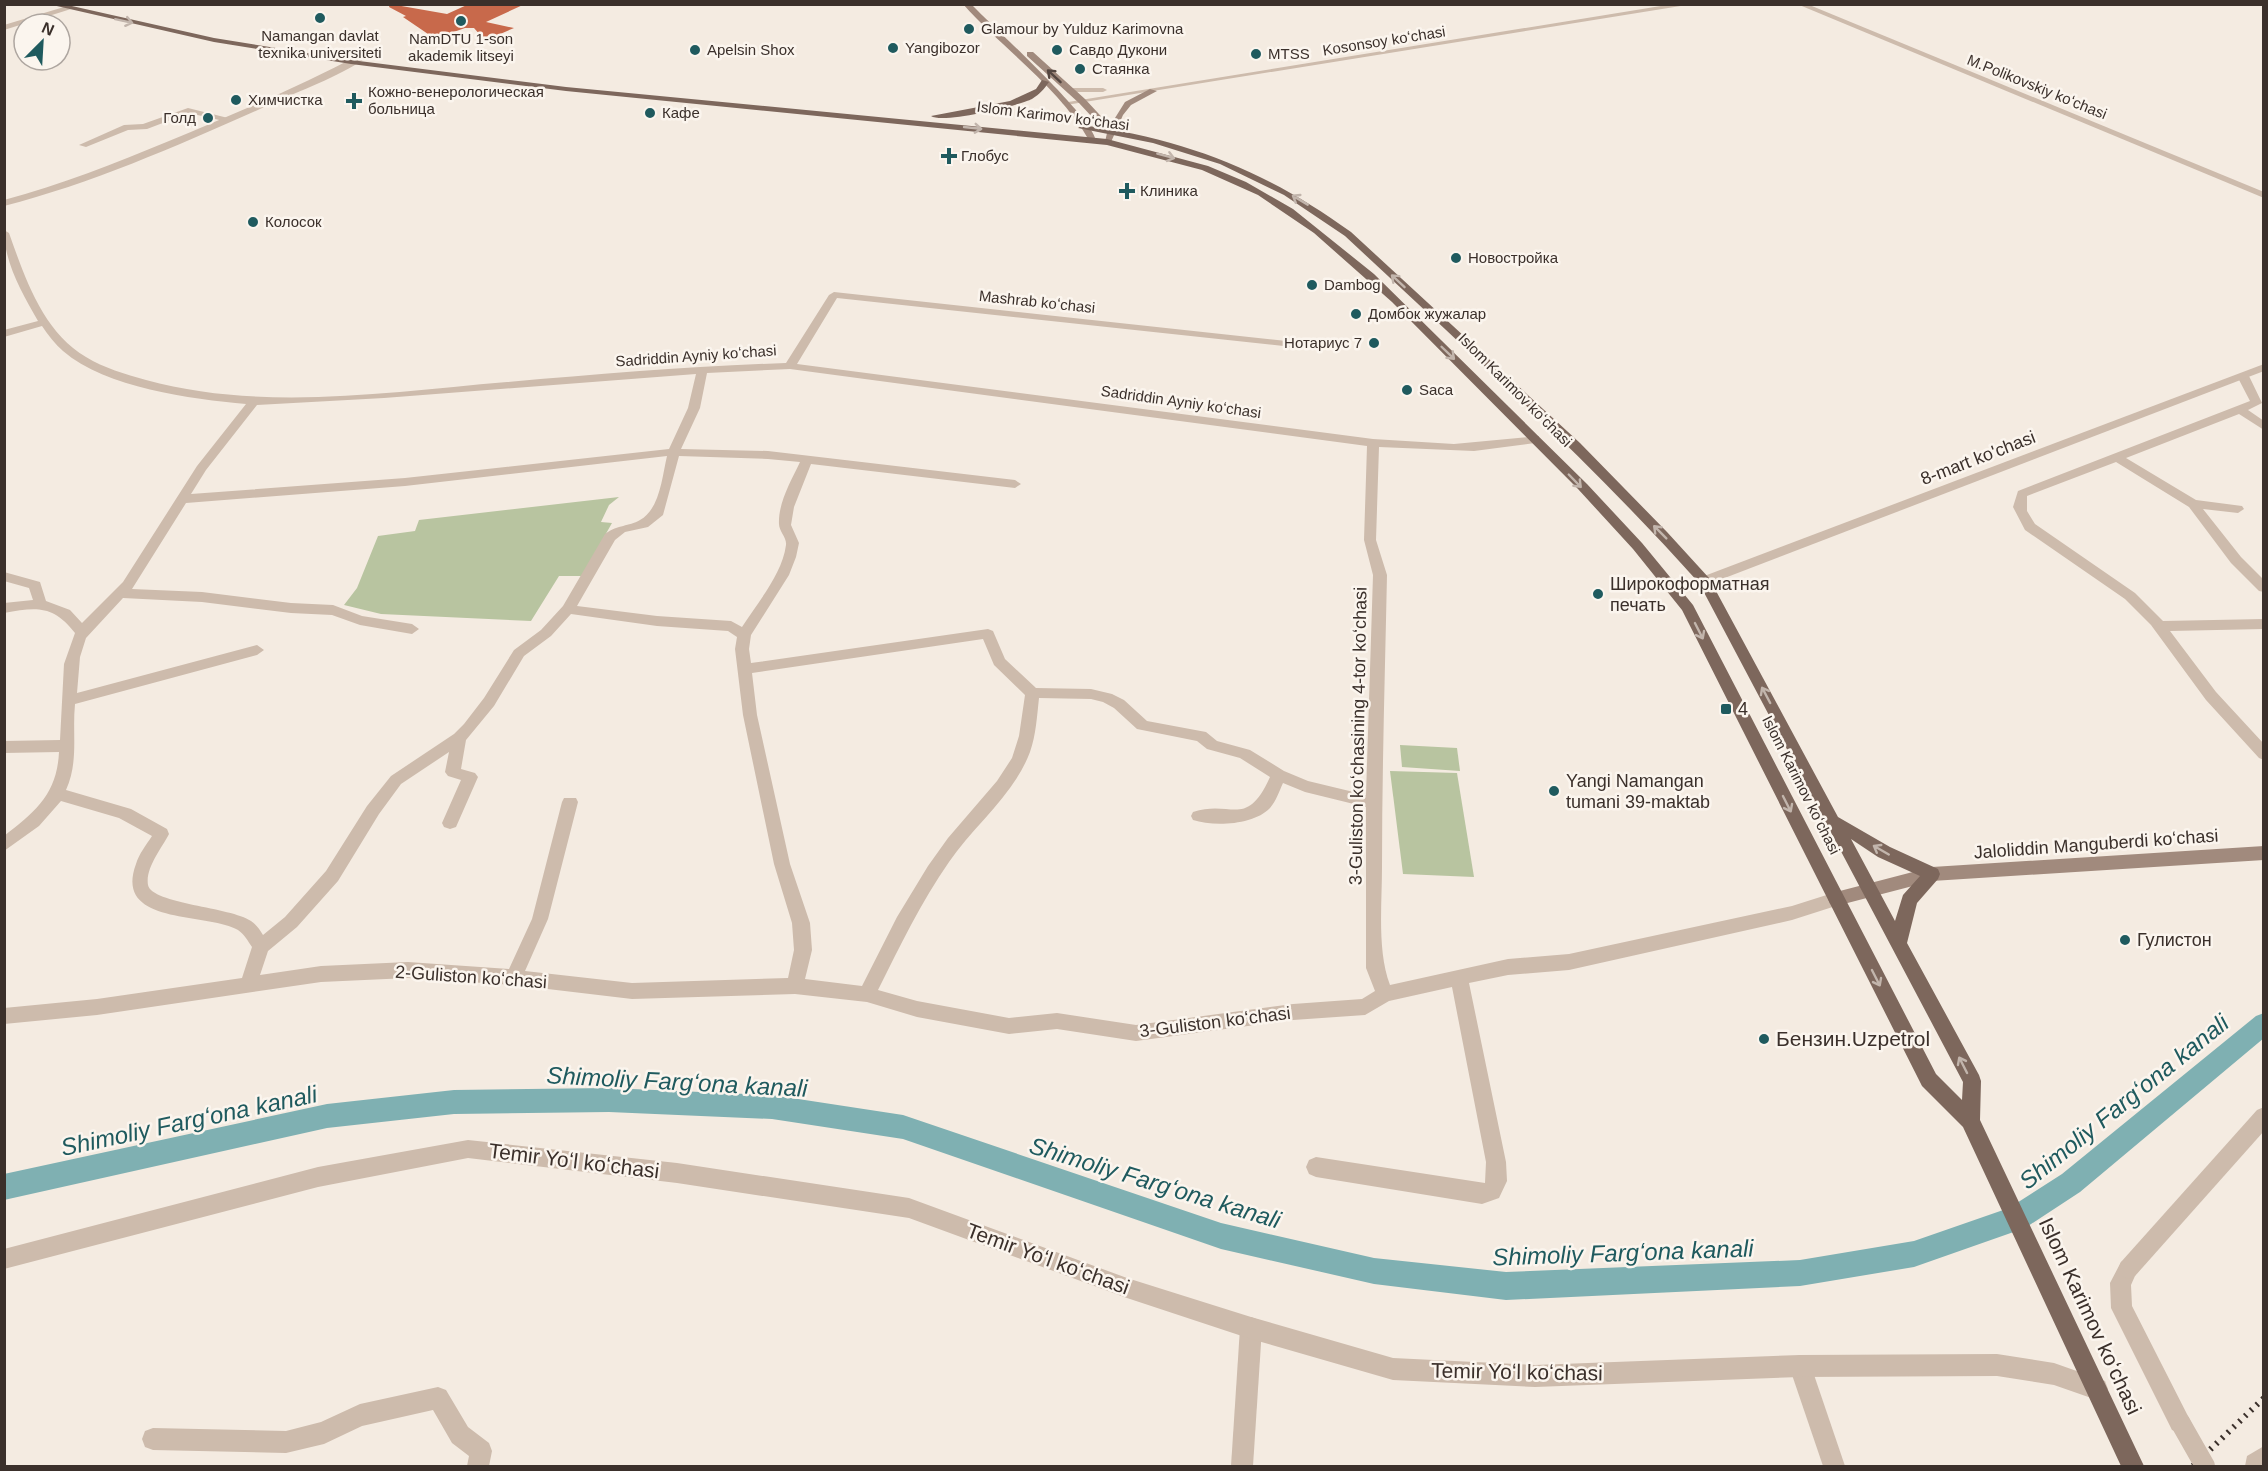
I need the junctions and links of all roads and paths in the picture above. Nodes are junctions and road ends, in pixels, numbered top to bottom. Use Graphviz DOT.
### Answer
graph roads {
  1 [pos="51,4"];
  2 [pos="89,4"];
  3 [pos="966,4"];
  4 [pos="1648,4"];
  5 [pos="1690,4"];
  6 [pos="1800,4"];
  7 [pos="66,9"];
  8 [pos="998,22"];
  9 [pos="4,28"];
  10 [pos="363,56"];
  11 [pos="351,62"];
  12 [pos="1045,82"];
  13 [pos="1070,90"];
  14 [pos="1153,91"];
  15 [pos="1082,101"];
  16 [pos="1066,104"];
  17 [pos="934,116"];
  18 [pos="228,119"];
  19 [pos="985,119"];
  20 [pos="1069,127"];
  21 [pos="1088,129"];
  22 [pos="1110,131"];
  23 [pos="1093,140"];
  24 [pos="1107,142"];
  25 [pos="83,145"];
  26 [pos="2264,195"];
  27 [pos="4,203"];
  28 [pos="4,233"];
  29 [pos="10,269"];
  30 [pos="45,322"];
  31 [pos="4,334"];
  32 [pos="1320,347"];
  33 [pos="790,366"];
  34 [pos="2264,367"];
  35 [pos="703,368"];
  36 [pos="2243,376"];
  37 [pos="254,401"];
  38 [pos="2260,404"];
  39 [pos="2241,410"];
  40 [pos="2264,427"];
  41 [pos="1535,439"];
  42 [pos="1373,443"];
  43 [pos="674,452"];
  44 [pos="2118,458"];
  45 [pos="807,460"];
  46 [pos="1015,484"];
  47 [pos="183,499"];
  48 [pos="2193,504"];
  49 [pos="2238,509"];
  50 [pos="4,576"];
  51 [pos="1704,581"];
  52 [pos="2264,588"];
  53 [pos="119,593"];
  54 [pos="40,602"];
  55 [pos="4,608"];
  56 [pos="568,609"];
  57 [pos="2264,624"];
  58 [pos="2159,626"];
  59 [pos="412,628"];
  60 [pos="82,632"];
  61 [pos="744,635"];
  62 [pos="257,650"];
  63 [pos="744,669"];
  64 [pos="1033,693"];
  65 [pos="69,700"];
  66 [pos="459,738"];
  67 [pos="69,746"];
  68 [pos="4,747"];
  69 [pos="2264,754"];
  70 [pos="1279,775"];
  71 [pos="57,794"];
  72 [pos="570,802"];
  73 [pos="1374,803"];
  74 [pos="1198,816"];
  75 [pos="1833,820"];
  76 [pos="450,823"];
  77 [pos="4,845"];
  78 [pos="2264,853"];
  79 [pos="1932,874"];
  80 [pos="1871,890"];
  81 [pos="1836,899"];
  82 [pos="1899,941"];
  83 [pos="261,947"];
  84 [pos="514,976"];
  85 [pos="1459,977"];
  86 [pos="248,985"];
  87 [pos="795,986"];
  88 [pos="867,994"];
  89 [pos="1385,994"];
  90 [pos="4,1016"];
  91 [pos="2264,1116"];
  92 [pos="1970,1121"];
  93 [pos="1316,1167"];
  94 [pos="4,1259"];
  95 [pos="1251,1328"];
  96 [pos="1800,1366"];
  97 [pos="2097,1389"];
  98 [pos="153,1439"];
  99 [pos="478,1467"];
  100 [pos="1242,1467"];
  101 [pos="1834,1467"];
  102 [pos="2133,1467"];
  103 [pos="2205,1467"];
  1 -- 7 [label="main road, Islom Karimov koʻchasi"];
  2 -- 10 [label="main road, Islom Karimov koʻchasi"];
  3 -- 12 [label="main road"];
  4 -- 13 [label="street, Kosonsoy koʻchasi"];
  5 -- 14 [label="street, Kosonsoy koʻchasi"];
  6 -- 26 [label="street, M.Polikovskiy koʻchasi"];
  7 -- 9 [label="street"];
  7 -- 11 [label="main road, Islom Karimov koʻchasi, one-way"];
  13 -- 8 [label="main road, one-way"];
  10 -- 11 [label="street"];
  10 -- 17 [label="main road, Islom Karimov koʻchasi"];
  11 -- 18 [label="street"];
  11 -- 23 [label="main road, Islom Karimov koʻchasi, one-way"];
  12 -- 16 [label="main road"];
  12 -- 17 [label="main road"];
  13 -- 15 [label="main road"];
  14 -- 15 [label="street, Kosonsoy koʻchasi"];
  14 -- 22 [label="main road"];
  15 -- 16 [label="street, Kosonsoy koʻchasi"];
  15 -- 22 [label="main road"];
  16 -- 21 [label="main road"];
  17 -- 19 [label="main road, Islom Karimov koʻchasi"];
  18 -- 25 [label="street"];
  18 -- 27 [label="street"];
  20 -- 21 [label="main road, Islom Karimov koʻchasi"];
  21 -- 22 [label="main road, Islom Karimov koʻchasi"];
  21 -- 23 [label="main road"];
  22 -- 24 [label="main road"];
  51 -- 22 [label="main road, Islom Karimov koʻchasi, one-way"];
  23 -- 24 [label="main road, Islom Karimov koʻchasi"];
  24 -- 41 [label="main road, Islom Karimov koʻchasi, one-way"];
  28 -- 29 [label="street, Sadriddin Ayniy koʻchasi"];
  29 -- 30 [label="street, Sadriddin Ayniy koʻchasi"];
  30 -- 31 [label="street"];
  30 -- 37 [label="street, Sadriddin Ayniy koʻchasi"];
  32 -- 33 [label="street, Mashrab koʻchasi"];
  33 -- 35 [label="street, Sadriddin Ayniy koʻchasi"];
  33 -- 42 [label="street, Sadriddin Ayniy koʻchasi"];
  34 -- 36 [label="street, 8-mart ko'chasi"];
  35 -- 37 [label="street, Sadriddin Ayniy koʻchasi"];
  35 -- 43 [label="street"];
  36 -- 38 [label="street"];
  36 -- 51 [label="street, 8-mart ko'chasi"];
  37 -- 47 [label="street"];
  38 -- 39 [label="street"];
  39 -- 40 [label="street"];
  39 -- 44 [label="street"];
  41 -- 42 [label="street, Sadriddin Ayniy koʻchasi"];
  41 -- 81 [label="main road, Islom Karimov koʻchasi, one-way"];
  42 -- 73 [label="street, 3-Guliston koʻchasining 4-tor koʻchasi"];
  43 -- 45 [label="street"];
  43 -- 47 [label="street"];
  43 -- 56 [label="street"];
  44 -- 48 [label="street"];
  44 -- 58 [label="street"];
  45 -- 46 [label="street"];
  45 -- 61 [label="street"];
  47 -- 53 [label="street"];
  48 -- 49 [label="street"];
  48 -- 52 [label="street"];
  50 -- 54 [label="street"];
  75 -- 51 [label="main road, Islom Karimov koʻchasi, one-way"];
  53 -- 59 [label="street"];
  53 -- 60 [label="street"];
  54 -- 55 [label="street"];
  54 -- 60 [label="street"];
  56 -- 61 [label="street"];
  56 -- 66 [label="street"];
  57 -- 58 [label="street"];
  58 -- 69 [label="street"];
  60 -- 65 [label="street"];
  61 -- 63 [label="street"];
  62 -- 65 [label="street"];
  63 -- 64 [label="street"];
  63 -- 87 [label="street"];
  64 -- 70 [label="street"];
  64 -- 88 [label="street"];
  65 -- 67 [label="street"];
  66 -- 76 [label="street"];
  66 -- 83 [label="street"];
  67 -- 68 [label="street"];
  67 -- 71 [label="street"];
  70 -- 73 [label="street"];
  70 -- 74 [label="street"];
  71 -- 77 [label="street"];
  71 -- 83 [label="street"];
  72 -- 84 [label="street"];
  73 -- 89 [label="street, 3-Guliston koʻchasining 4-tor koʻchasi"];
  79 -- 75 [label="main road, one-way"];
  75 -- 80 [label="main road, Islom Karimov koʻchasi"];
  78 -- 79 [label="main road, Jaloliddin Manguberdi koʻchasi"];
  79 -- 80 [label="main road, Jaloliddin Manguberdi koʻchasi"];
  79 -- 82 [label="main road"];
  80 -- 81 [label="main road, Jaloliddin Manguberdi koʻchasi"];
  80 -- 82 [label="main road, Islom Karimov koʻchasi"];
  81 -- 85 [label="street, 3-Guliston koʻchasi"];
  81 -- 92 [label="main road, Islom Karimov koʻchasi, one-way"];
  92 -- 82 [label="main road, Islom Karimov koʻchasi, one-way"];
  83 -- 86 [label="street"];
  84 -- 86 [label="street, 2-Guliston koʻchasi"];
  84 -- 87 [label="street, 2-Guliston koʻchasi"];
  85 -- 89 [label="street, 3-Guliston koʻchasi"];
  85 -- 93 [label="street"];
  86 -- 90 [label="street, 2-Guliston koʻchasi"];
  87 -- 88 [label="street, 3-Guliston koʻchasi"];
  88 -- 89 [label="street, 3-Guliston koʻchasi"];
  91 -- 103 [label="street, bridge"];
  92 -- 97 [label="main road, Islom Karimov koʻchasi"];
  94 -- 95 [label="street, Temir Yoʻl koʻchasi"];
  95 -- 96 [label="street, Temir Yoʻl koʻchasi"];
  95 -- 100 [label="street"];
  96 -- 97 [label="street, Temir Yoʻl koʻchasi"];
  96 -- 101 [label="street"];
  97 -- 102 [label="main road, Islom Karimov koʻchasi"];
  98 -- 99 [label="street"];
}
